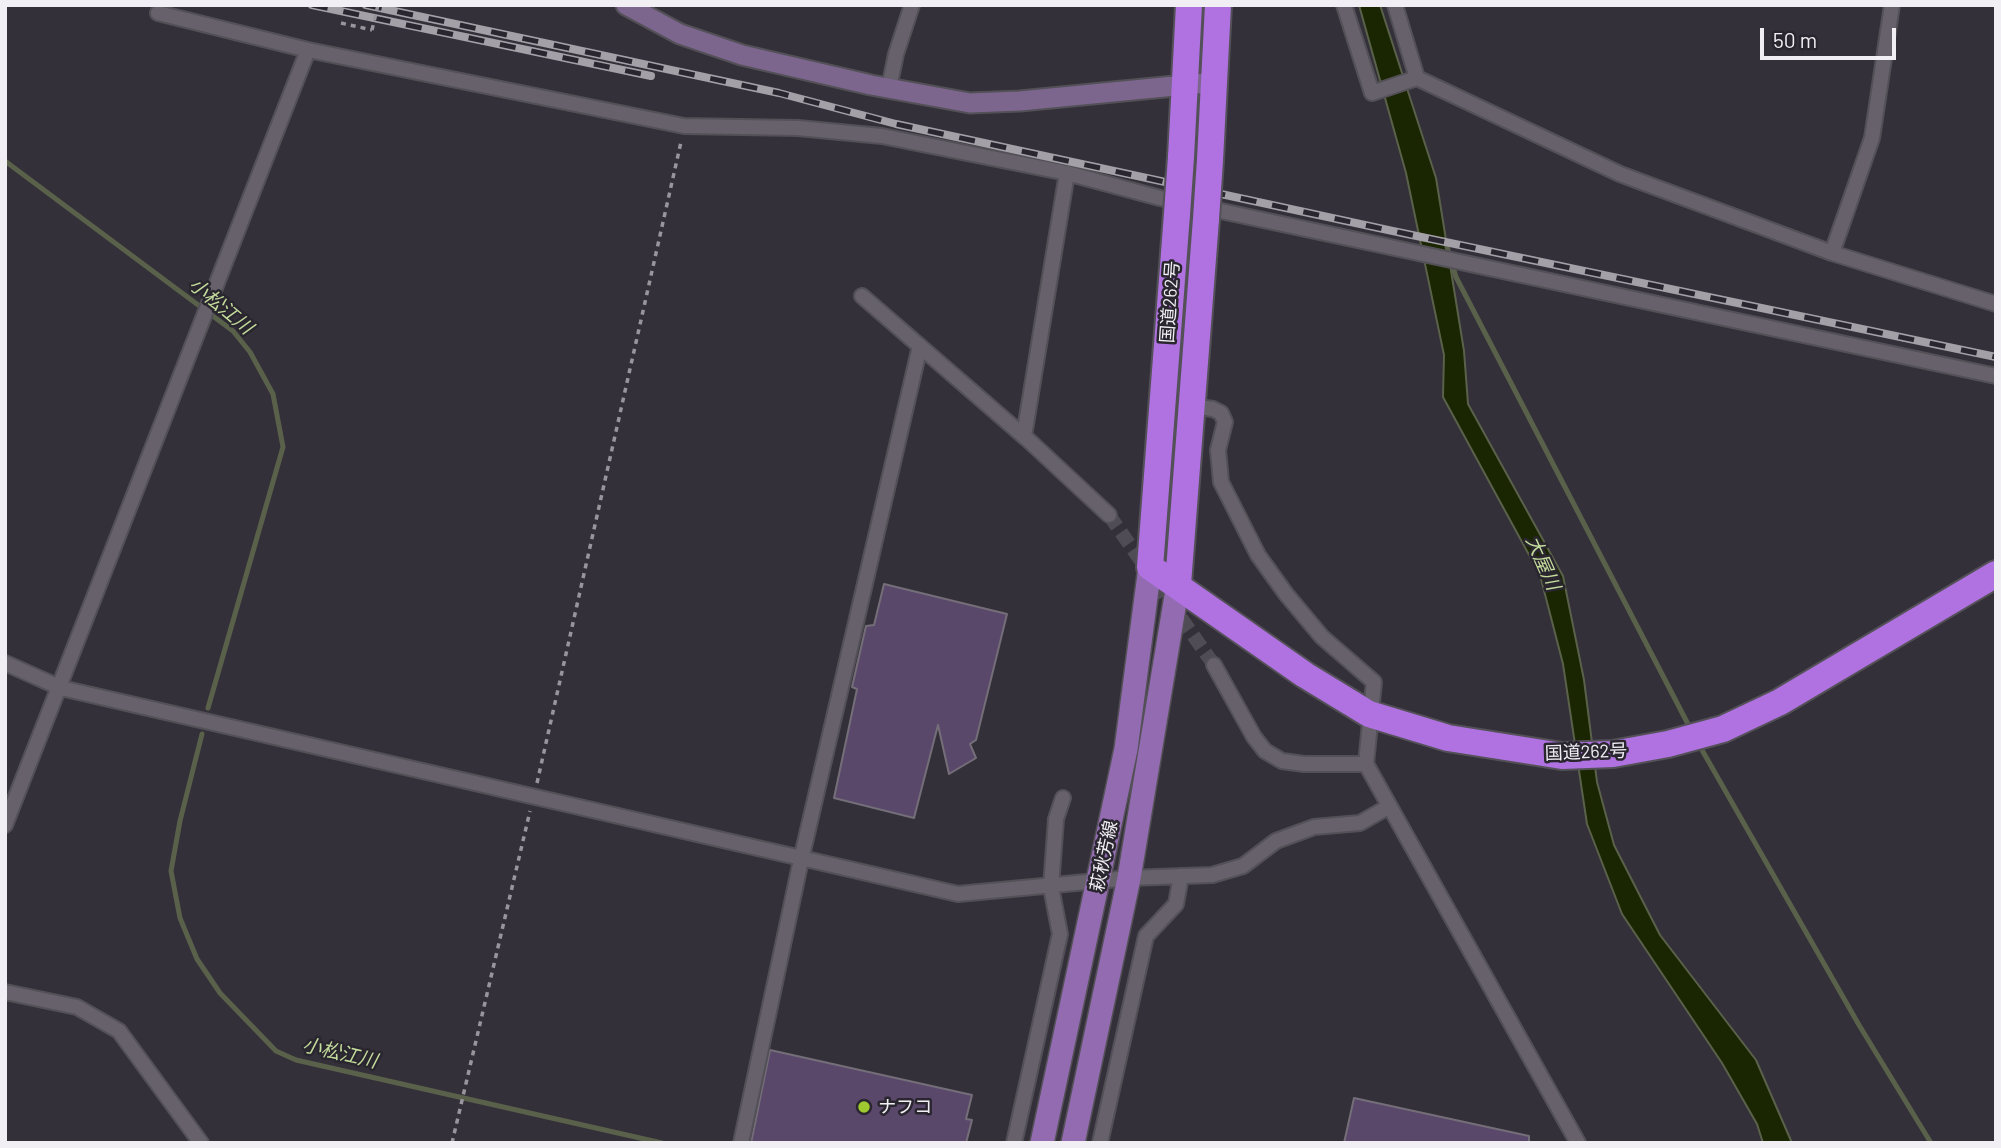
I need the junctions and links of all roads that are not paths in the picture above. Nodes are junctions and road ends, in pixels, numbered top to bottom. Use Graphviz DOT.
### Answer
graph roads {
  1 [pos="625,5"];
  2 [pos="912,5"];
  3 [pos="1189,5"];
  4 [pos="1218,5"];
  5 [pos="1344,5"];
  6 [pos="1395,5"];
  7 [pos="1892,5"];
  8 [pos="158,13"];
  9 [pos="308,50"];
  10 [pos="1414,78"];
  11 [pos="1216,82"];
  12 [pos="1186,85"];
  13 [pos="889,88"];
  14 [pos="1067,173"];
  15 [pos="1832,253"];
  16 [pos="862,296"];
  17 [pos="1996,304"];
  18 [pos="920,346"];
  19 [pos="1996,376"];
  20 [pos="1192,406"];
  21 [pos="1029,441"];
  22 [pos="1109,515"];
  23 [pos="1150,567"];
  24 [pos="1996,574"];
  25 [pos="1178,584"];
  26 [pos="5,663"];
  27 [pos="1214,665"];
  28 [pos="61,688"];
  29 [pos="1369,714"];
  30 [pos="1366,764"];
  31 [pos="1063,798"];
  32 [pos="1388,807"];
  33 [pos="5,825"];
  34 [pos="801,860"];
  35 [pos="1181,876"];
  36 [pos="1129,878"];
  37 [pos="1099,883"];
  38 [pos="1051,887"];
  39 [pos="5,992"];
  40 [pos="1578,1142"];
  41 [pos="201,1143"];
  42 [pos="741,1143"];
  43 [pos="1014,1143"];
  44 [pos="1042,1143"];
  45 [pos="1073,1143"];
  46 [pos="1100,1143"];
  1 -- 13 [label="street"];
  2 -- 13 [label="street"];
  3 -- 12 [label="highway, 国道262号"];
  4 -- 11 [label="highway, 国道262号"];
  5 -- 10 [label="street"];
  6 -- 10 [label="street"];
  7 -- 15 [label="street"];
  8 -- 9 [label="street"];
  9 -- 14 [label="street"];
  9 -- 28 [label="street"];
  10 -- 15 [label="street"];
  11 -- 12 [label="street"];
  11 -- 20 [label="highway, 国道262号, bridge"];
  12 -- 13 [label="street"];
  12 -- 23 [label="highway, 国道262号, bridge"];
  14 -- 19 [label="street"];
  14 -- 21 [label="street"];
  15 -- 17 [label="street"];
  16 -- 18 [label="street"];
  18 -- 21 [label="street"];
  18 -- 34 [label="street"];
  20 -- 25 [label="highway, 国道262号"];
  20 -- 29 [label="street"];
  21 -- 22 [label="street"];
  23 -- 25 [label="highway, 国道262号"];
  23 -- 37 [label="main road, 萩秋芳線"];
  24 -- 29 [label="highway, 国道262号"];
  25 -- 29 [label="highway, 国道262号"];
  25 -- 36 [label="main road, 萩秋芳線"];
  26 -- 28 [label="street"];
  27 -- 30 [label="street"];
  28 -- 33 [label="street"];
  28 -- 34 [label="street"];
  29 -- 30 [label="street"];
  30 -- 32 [label="street"];
  31 -- 38 [label="street"];
  32 -- 35 [label="street"];
  32 -- 40 [label="street"];
  34 -- 38 [label="street"];
  34 -- 42 [label="street"];
  35 -- 36 [label="street"];
  35 -- 46 [label="street"];
  36 -- 37 [label="street"];
  36 -- 45 [label="main road, 萩秋芳線"];
  37 -- 38 [label="street"];
  37 -- 44 [label="main road, 萩秋芳線"];
  38 -- 43 [label="street"];
  39 -- 41 [label="street"];
}
